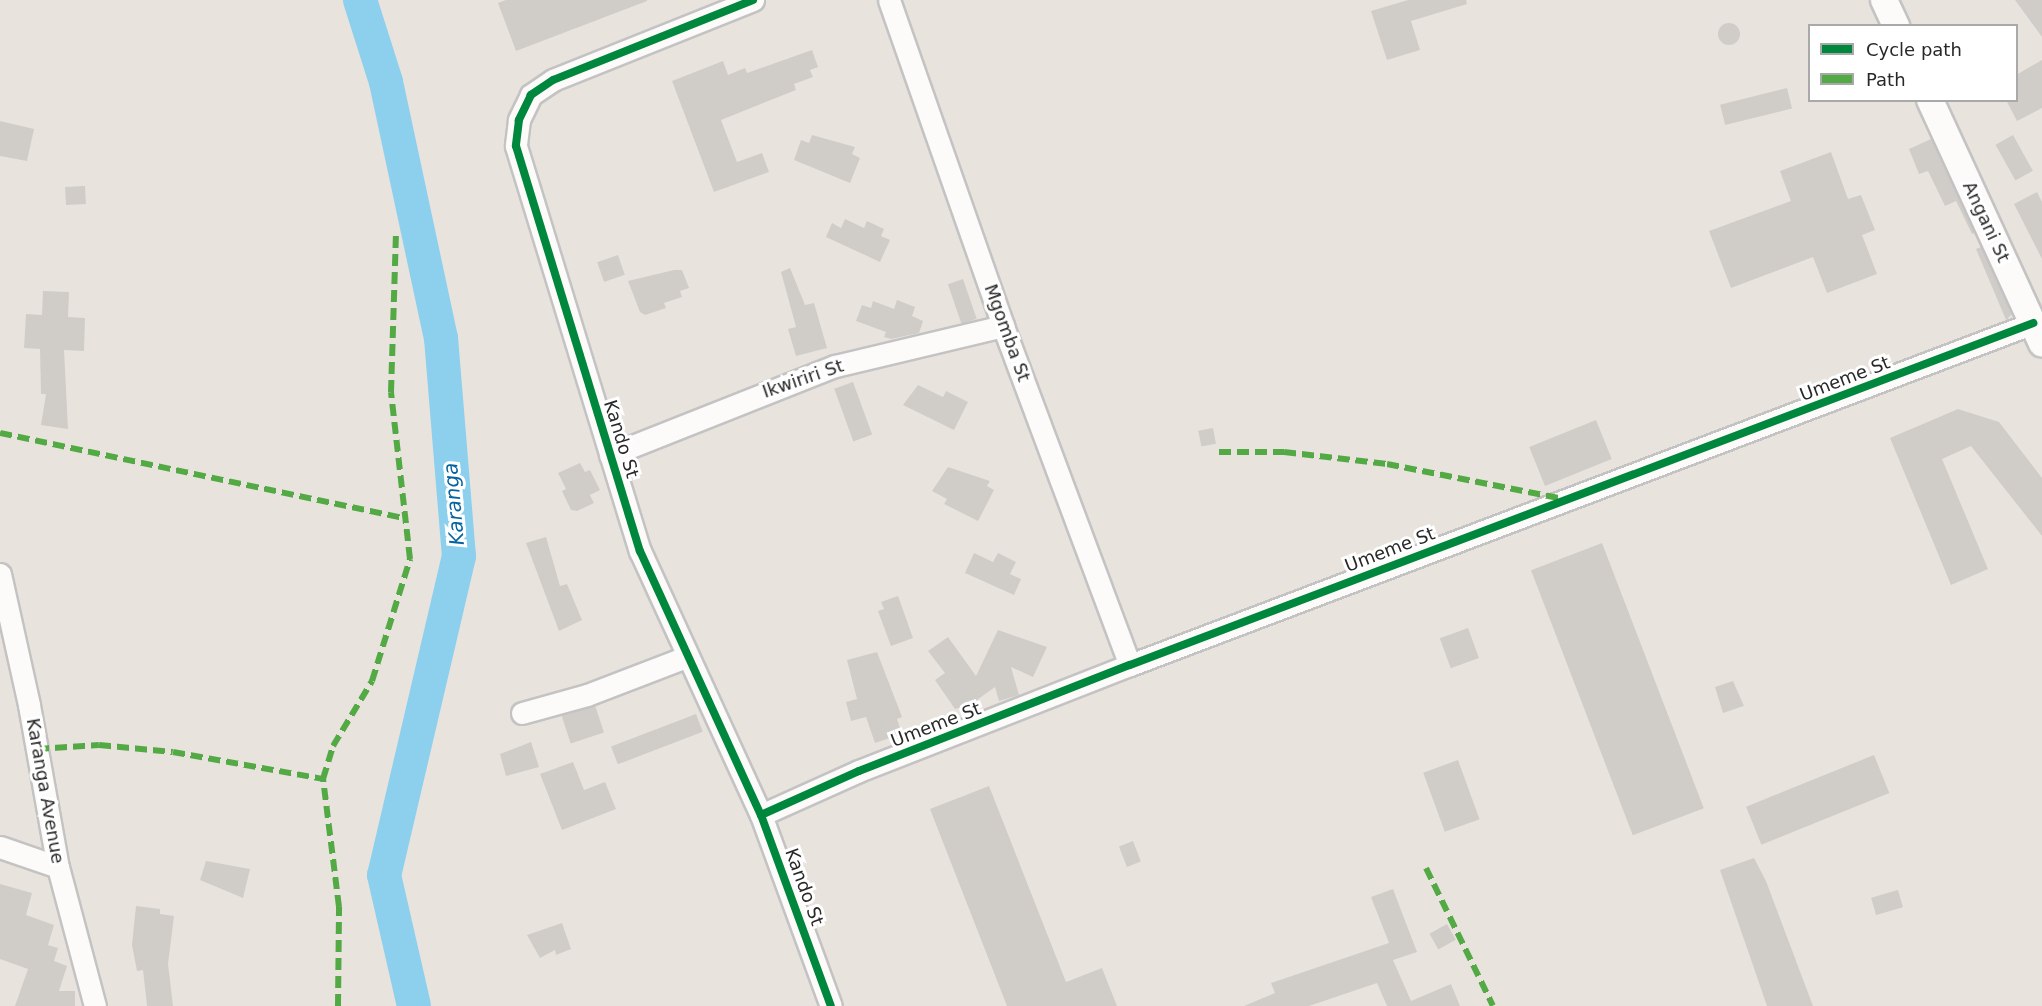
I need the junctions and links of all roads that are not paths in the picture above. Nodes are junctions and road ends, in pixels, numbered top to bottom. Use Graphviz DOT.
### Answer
graph roads {
  1 [pos="753,0"];
  2 [pos="889,0"];
  3 [pos="1884,0"];
  4 [pos="1895,24"];
  5 [pos="1931,102"];
  6 [pos="1003,326"];
  7 [pos="2037,333"];
  8 [pos="610,455"];
  9 [pos="0,574"];
  10 [pos="686,657"];
  11 [pos="1130,665"];
  12 [pos="522,713"];
  13 [pos="761,815"];
  14 [pos="0,847"];
  15 [pos="58,867"];
  16 [pos="95,1006"];
  17 [pos="831,1006"];
  1 -- 8 [label="street, Kando St"];
  2 -- 6 [label="street, Mgomba St"];
  3 -- 4 [label="street"];
  5 -- 7 [label="street, Angani St"];
  6 -- 8 [label="street, Ikwiriri St"];
  6 -- 11 [label="street, Mgomba St"];
  7 -- 11 [label="street, Umeme St"];
  8 -- 10 [label="street, Kando St"];
  9 -- 15 [label="street, Karanga Avenue"];
  10 -- 12 [label="street"];
  10 -- 13 [label="street, Kando St"];
  11 -- 13 [label="street, Umeme St"];
  13 -- 17 [label="street, Kando St"];
  14 -- 15 [label="street"];
  15 -- 16 [label="street, Karanga Avenue"];
}
